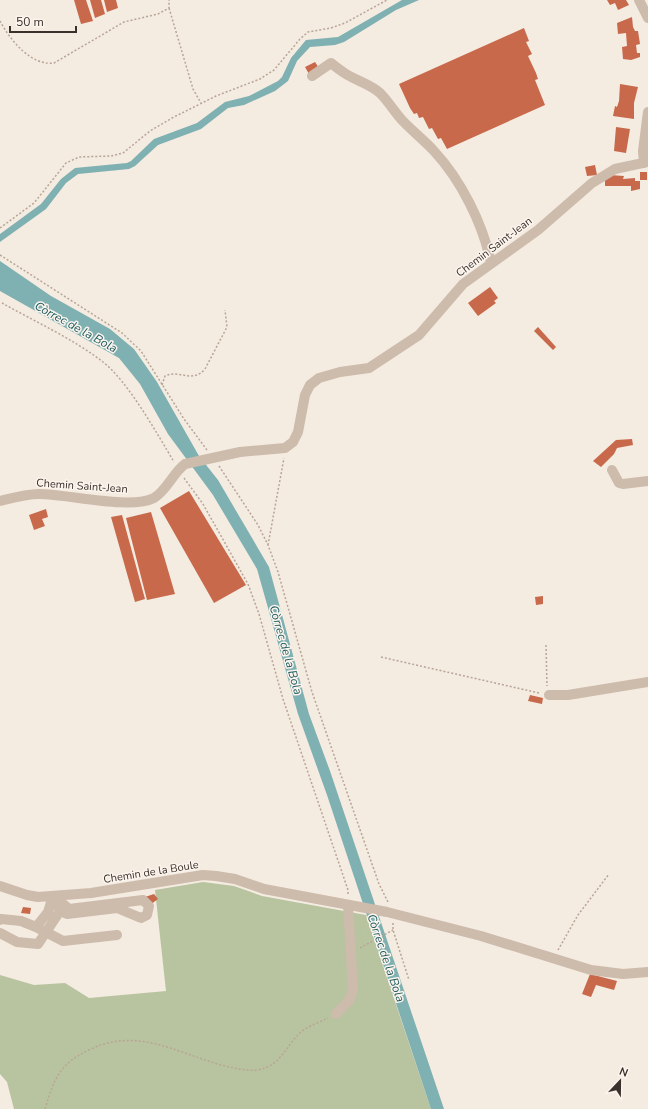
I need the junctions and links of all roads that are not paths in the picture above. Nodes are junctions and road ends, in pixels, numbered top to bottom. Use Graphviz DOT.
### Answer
graph roads {
  1 [pos="639,0"];
  2 [pos="648,18"];
  3 [pos="312,76"];
  4 [pos="648,112"];
  5 [pos="646,162"];
  6 [pos="491,263"];
  7 [pos="612,470"];
  8 [pos="648,481"];
  9 [pos="0,501"];
  10 [pos="648,682"];
  11 [pos="549,695"];
  12 [pos="0,886"];
  13 [pos="54,896"];
  14 [pos="350,905"];
  15 [pos="60,911"];
  16 [pos="0,920"];
  17 [pos="36,927"];
  18 [pos="47,932"];
  19 [pos="0,933"];
  20 [pos="117,935"];
  21 [pos="648,972"];
  22 [pos="336,1014"];
  1 -- 2 [label="street"];
  3 -- 6 [label="street"];
  4 -- 5 [label="street"];
  5 -- 6 [label="street, Chemin Saint-Jean"];
  6 -- 9 [label="street, Chemin Saint-Jean"];
  7 -- 8 [label="street"];
  10 -- 11 [label="street"];
  12 -- 13 [label="street, Chemin de la Boule"];
  13 -- 14 [label="street, Chemin de la Boule"];
  13 -- 15 [label="street"];
  13 -- 15 [label="street"];
  13 -- 17 [label="street"];
  14 -- 21 [label="street, Chemin de la Boule"];
  14 -- 22 [label="street"];
  15 -- 18 [label="street"];
  16 -- 17 [label="street"];
  17 -- 18 [label="street"];
  18 -- 19 [label="street"];
  18 -- 20 [label="street"];
}
